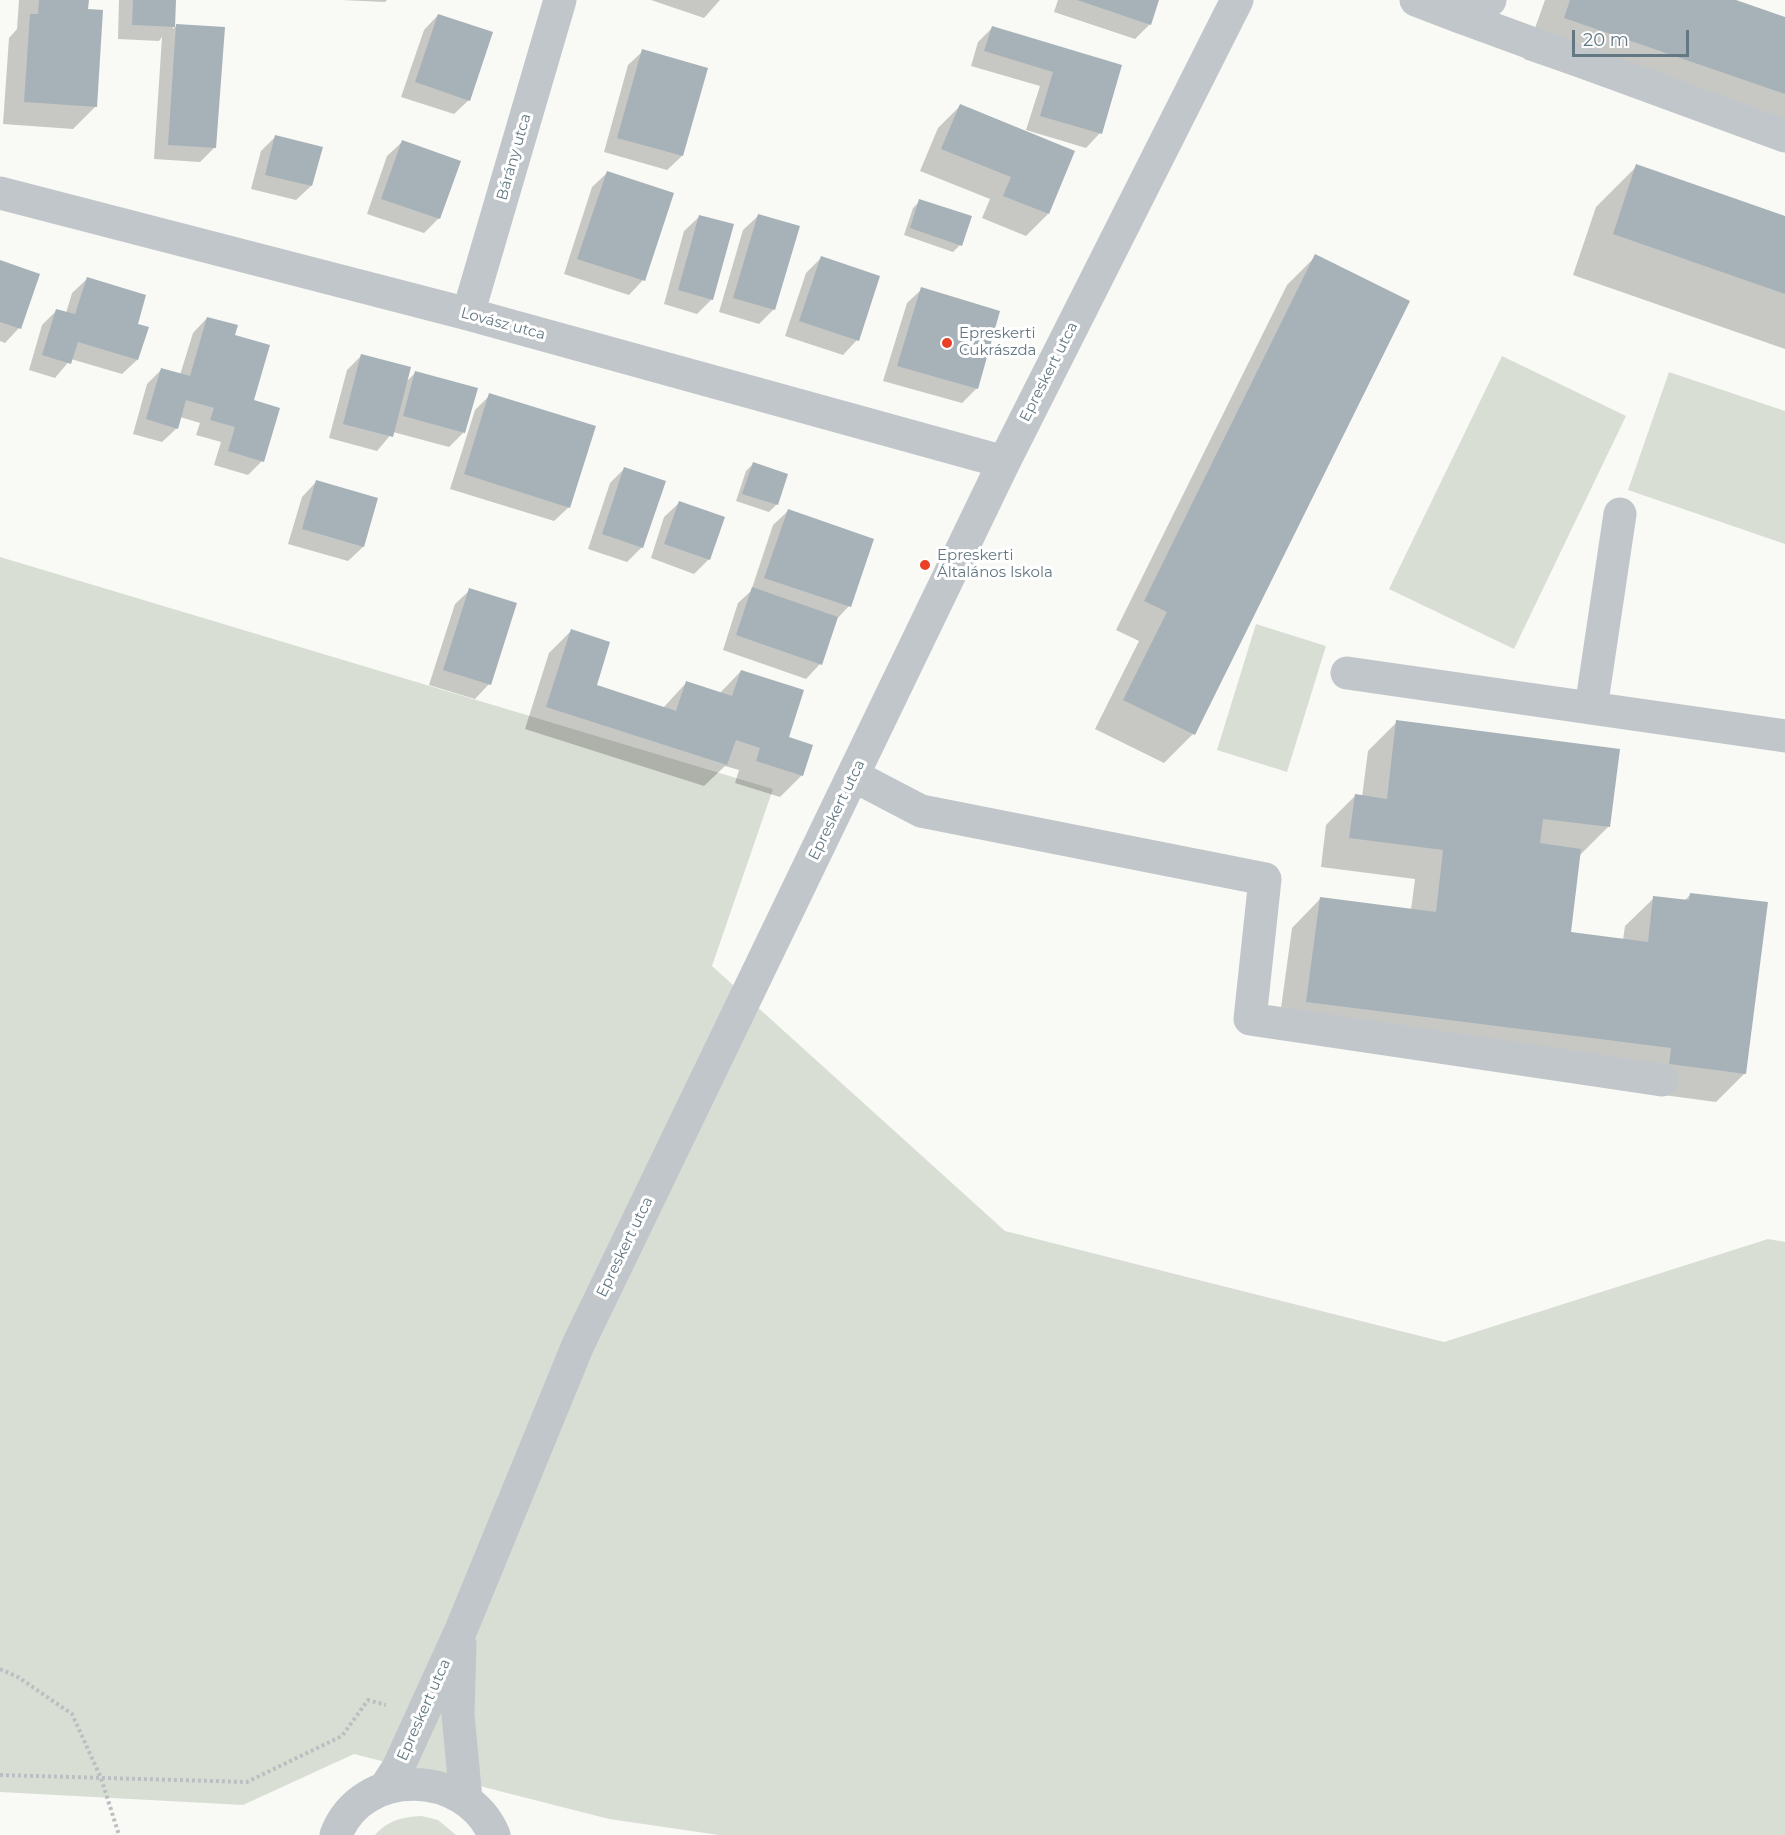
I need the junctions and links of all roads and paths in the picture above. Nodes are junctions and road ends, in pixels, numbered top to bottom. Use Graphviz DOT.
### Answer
graph roads {
  1 [pos="560,0"];
  2 [pos="1237,0"];
  3 [pos="1416,0"];
  4 [pos="1490,0"];
  5 [pos="1463,18"];
  6 [pos="1785,136"];
  7 [pos="0,193"];
  8 [pos="468,314"];
  9 [pos="1004,462"];
  10 [pos="1620,514"];
  11 [pos="1347,673"];
  12 [pos="1591,708"];
  13 [pos="1785,736"];
  14 [pos="854,777"];
  15 [pos="1662,1080"];
  16 [pos="461,1630"];
  17 [pos="0,1669"];
  18 [pos="423,1713"];
  19 [pos="0,1775"];
  20 [pos="101,1778"];
  21 [pos="385,1788"];
  22 [pos="466,1799"];
  23 [pos="342,1824"];
  24 [pos="497,1834"];
  25 [pos="119,1835"];
  26 [pos="307,1835"];
  1 -- 8 [label="street, Bárány utca"];
  2 -- 9 [label="street, Epreskert utca"];
  3 -- 5 [label="street"];
  4 -- 5 [label="street"];
  5 -- 6 [label="street"];
  7 -- 8 [label="street, Lovász utca"];
  8 -- 9 [label="street, Lovász utca"];
  9 -- 14 [label="street, Epreskert utca"];
  10 -- 12 [label="street"];
  11 -- 12 [label="street"];
  12 -- 13 [label="street"];
  14 -- 15 [label="street"];
  14 -- 16 [label="street, Epreskert utca"];
  16 -- 18 [label="street, Epreskert utca"];
  16 -- 22 [label="street, Epreskert utca"];
  17 -- 20 [label="path"];
  18 -- 20 [label="path"];
  18 -- 21 [label="street, Epreskert utca"];
  19 -- 20 [label="path"];
  20 -- 25 [label="path"];
  21 -- 22 [label="street"];
  21 -- 23 [label="street"];
  22 -- 24 [label="street"];
  23 -- 26 [label="street"];
}
